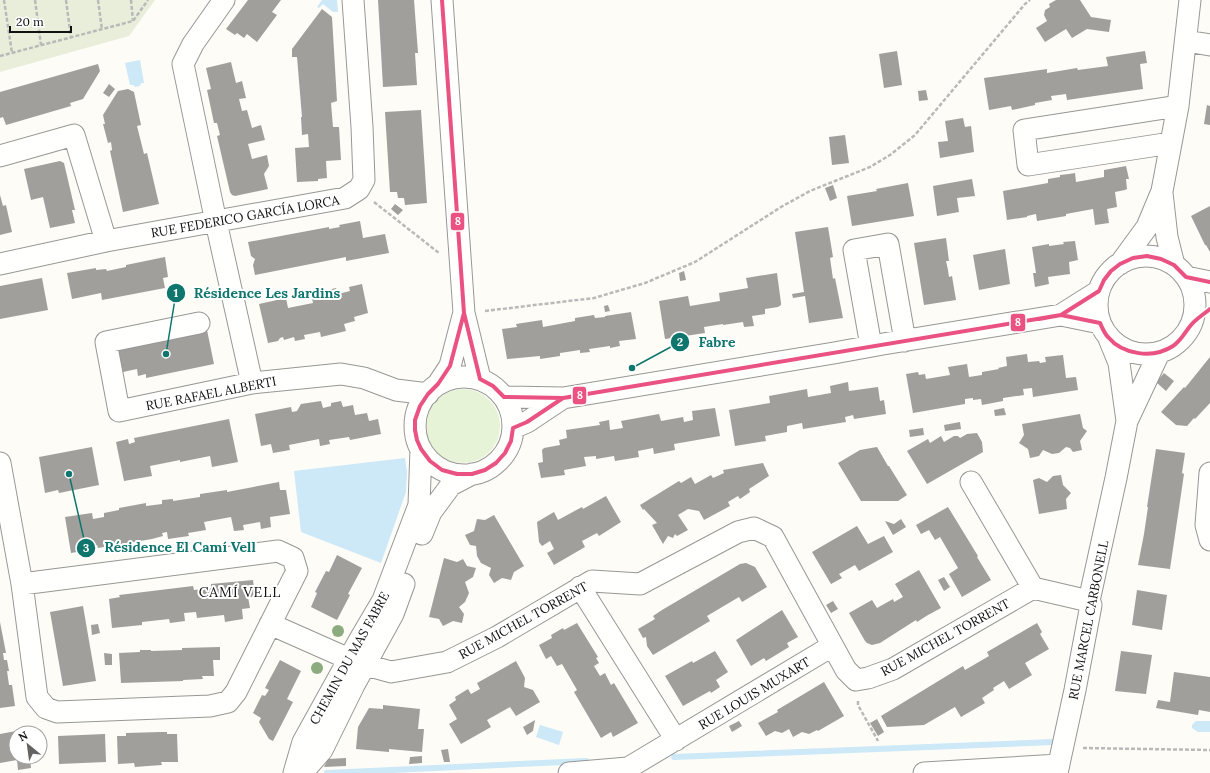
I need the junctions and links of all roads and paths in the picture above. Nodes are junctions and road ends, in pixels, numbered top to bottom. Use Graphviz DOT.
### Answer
graph roads {
  1 [pos="4,0"];
  2 [pos="35,0"];
  3 [pos="66,0"];
  4 [pos="98,0"];
  5 [pos="131,0"];
  6 [pos="148,0"];
  7 [pos="224,0"];
  8 [pos="353,0"];
  9 [pos="442,0"];
  10 [pos="1030,0"];
  11 [pos="1190,0"];
  12 [pos="133,21"];
  13 [pos="102,30"];
  14 [pos="71,38"];
  15 [pos="1186,40"];
  16 [pos="41,45"];
  17 [pos="1210,45"];
  18 [pos="12,53"];
  19 [pos="0,56"];
  20 [pos="1178,106"];
  21 [pos="1171,143"];
  22 [pos="0,156"];
  23 [pos="358,189"];
  24 [pos="1162,191"];
  25 [pos="216,222"];
  26 [pos="106,241"];
  27 [pos="0,264"];
  28 [pos="1120,264"];
  29 [pos="461,268"];
  30 [pos="1180,271"];
  31 [pos="1210,282"];
  32 [pos="1099,291"];
  33 [pos="1210,309"];
  34 [pos="464,313"];
  35 [pos="1061,315"];
  36 [pos="199,323"];
  37 [pos="1191,325"];
  38 [pos="1104,330"];
  39 [pos="905,340"];
  40 [pos="871,346"];
  41 [pos="1159,353"];
  42 [pos="480,379"];
  43 [pos="252,383"];
  44 [pos="433,389"];
  45 [pos="396,390"];
  46 [pos="504,397"];
  47 [pos="563,398"];
  48 [pos="415,420"];
  49 [pos="1128,420"];
  50 [pos="513,428"];
  51 [pos="421,449"];
  52 [pos="0,463"];
  53 [pos="1210,473"];
  54 [pos="472,474"];
  55 [pos="971,482"];
  56 [pos="1210,540"];
  57 [pos="22,584"];
  58 [pos="580,587"];
  59 [pos="1033,588"];
  60 [pos="1089,600"];
  61 [pos="270,624"];
  62 [pos="832,646"];
  63 [pos="357,662"];
  64 [pos="862,679"];
  65 [pos="676,740"];
  66 [pos="878,741"];
  67 [pos="1210,750"];
  68 [pos="1059,762"];
  69 [pos="294,773"];
  70 [pos="302,773"];
  71 [pos="569,773"];
  72 [pos="924,773"];
  1 -- 18 [label="path"];
  2 -- 16 [label="path"];
  3 -- 14 [label="path"];
  4 -- 13 [label="path"];
  5 -- 12 [label="path"];
  6 -- 12 [label="path"];
  7 -- 25 [label="street"];
  8 -- 23 [label="street"];
  9 -- 29 [label="street"];
  10 -- 34 [label="path"];
  11 -- 15 [label="street"];
  12 -- 13 [label="path"];
  13 -- 14 [label="path"];
  14 -- 16 [label="path"];
  15 -- 17 [label="street"];
  15 -- 20 [label="street"];
  16 -- 18 [label="path"];
  18 -- 19 [label="path"];
  20 -- 21 [label="street"];
  20 -- 21 [label="street"];
  21 -- 24 [label="street"];
  22 -- 26 [label="street"];
  23 -- 25 [label="street, RUE FEDERICO GARCÍA LORCA"];
  23 -- 29 [label="path"];
  24 -- 28 [label="street"];
  24 -- 30 [label="street"];
  25 -- 26 [label="street, RUE FEDERICO GARCÍA LORCA"];
  25 -- 43 [label="street"];
  26 -- 27 [label="street, RUE FEDERICO GARCÍA LORCA"];
  28 -- 30 [label="street"];
  28 -- 32 [label="street"];
  29 -- 34 [label="street"];
  30 -- 31 [label="street"];
  30 -- 37 [label="street"];
  32 -- 35 [label="street"];
  32 -- 38 [label="street"];
  33 -- 37 [label="street"];
  34 -- 42 [label="street"];
  34 -- 44 [label="street"];
  35 -- 38 [label="street"];
  35 -- 39 [label="street"];
  36 -- 43 [label="street, RUE RAFAEL ALBERTI"];
  37 -- 41 [label="street"];
  38 -- 41 [label="street"];
  38 -- 49 [label="street, RUE MARCEL CARBONELL"];
  39 -- 40 [label="street"];
  39 -- 40 [label="street"];
  40 -- 47 [label="street"];
  41 -- 49 [label="street, RUE MARCEL CARBONELL"];
  42 -- 44 [label="street"];
  42 -- 46 [label="street"];
  43 -- 45 [label="street, RUE RAFAEL ALBERTI"];
  44 -- 45 [label="street, RUE RAFAEL ALBERTI"];
  44 -- 48 [label="street"];
  45 -- 48 [label="street"];
  46 -- 47 [label="street"];
  46 -- 50 [label="street"];
  47 -- 50 [label="street"];
  48 -- 51 [label="street"];
  49 -- 60 [label="street, RUE MARCEL CARBONELL"];
  50 -- 54 [label="street"];
  51 -- 54 [label="street"];
  51 -- 63 [label="street, CHEMIN DU MAS FABRE"];
  52 -- 57 [label="street"];
  53 -- 56 [label="street"];
  54 -- 63 [label="street, CHEMIN DU MAS FABRE"];
  55 -- 59 [label="street"];
  57 -- 61 [label="street"];
  57 -- 61 [label="street"];
  58 -- 62 [label="street, RUE MICHEL TORRENT"];
  58 -- 63 [label="street, RUE MICHEL TORRENT"];
  58 -- 65 [label="street"];
  59 -- 60 [label="street"];
  59 -- 64 [label="street, RUE MICHEL TORRENT"];
  60 -- 68 [label="street, RUE MARCEL CARBONELL"];
  61 -- 63 [label="street, RUE MICHEL TORRENT"];
  62 -- 64 [label="street, RUE MICHEL TORRENT"];
  62 -- 65 [label="street, RUE LOUIS MUXART"];
  63 -- 69 [label="street, CHEMIN DU MAS FABRE"];
  63 -- 70 [label="street, CHEMIN DU MAS FABRE"];
  64 -- 66 [label="path"];
  65 -- 71 [label="street, RUE LOUIS MUXART"];
  67 -- 68 [label="path"];
  68 -- 72 [label="street"];
}
